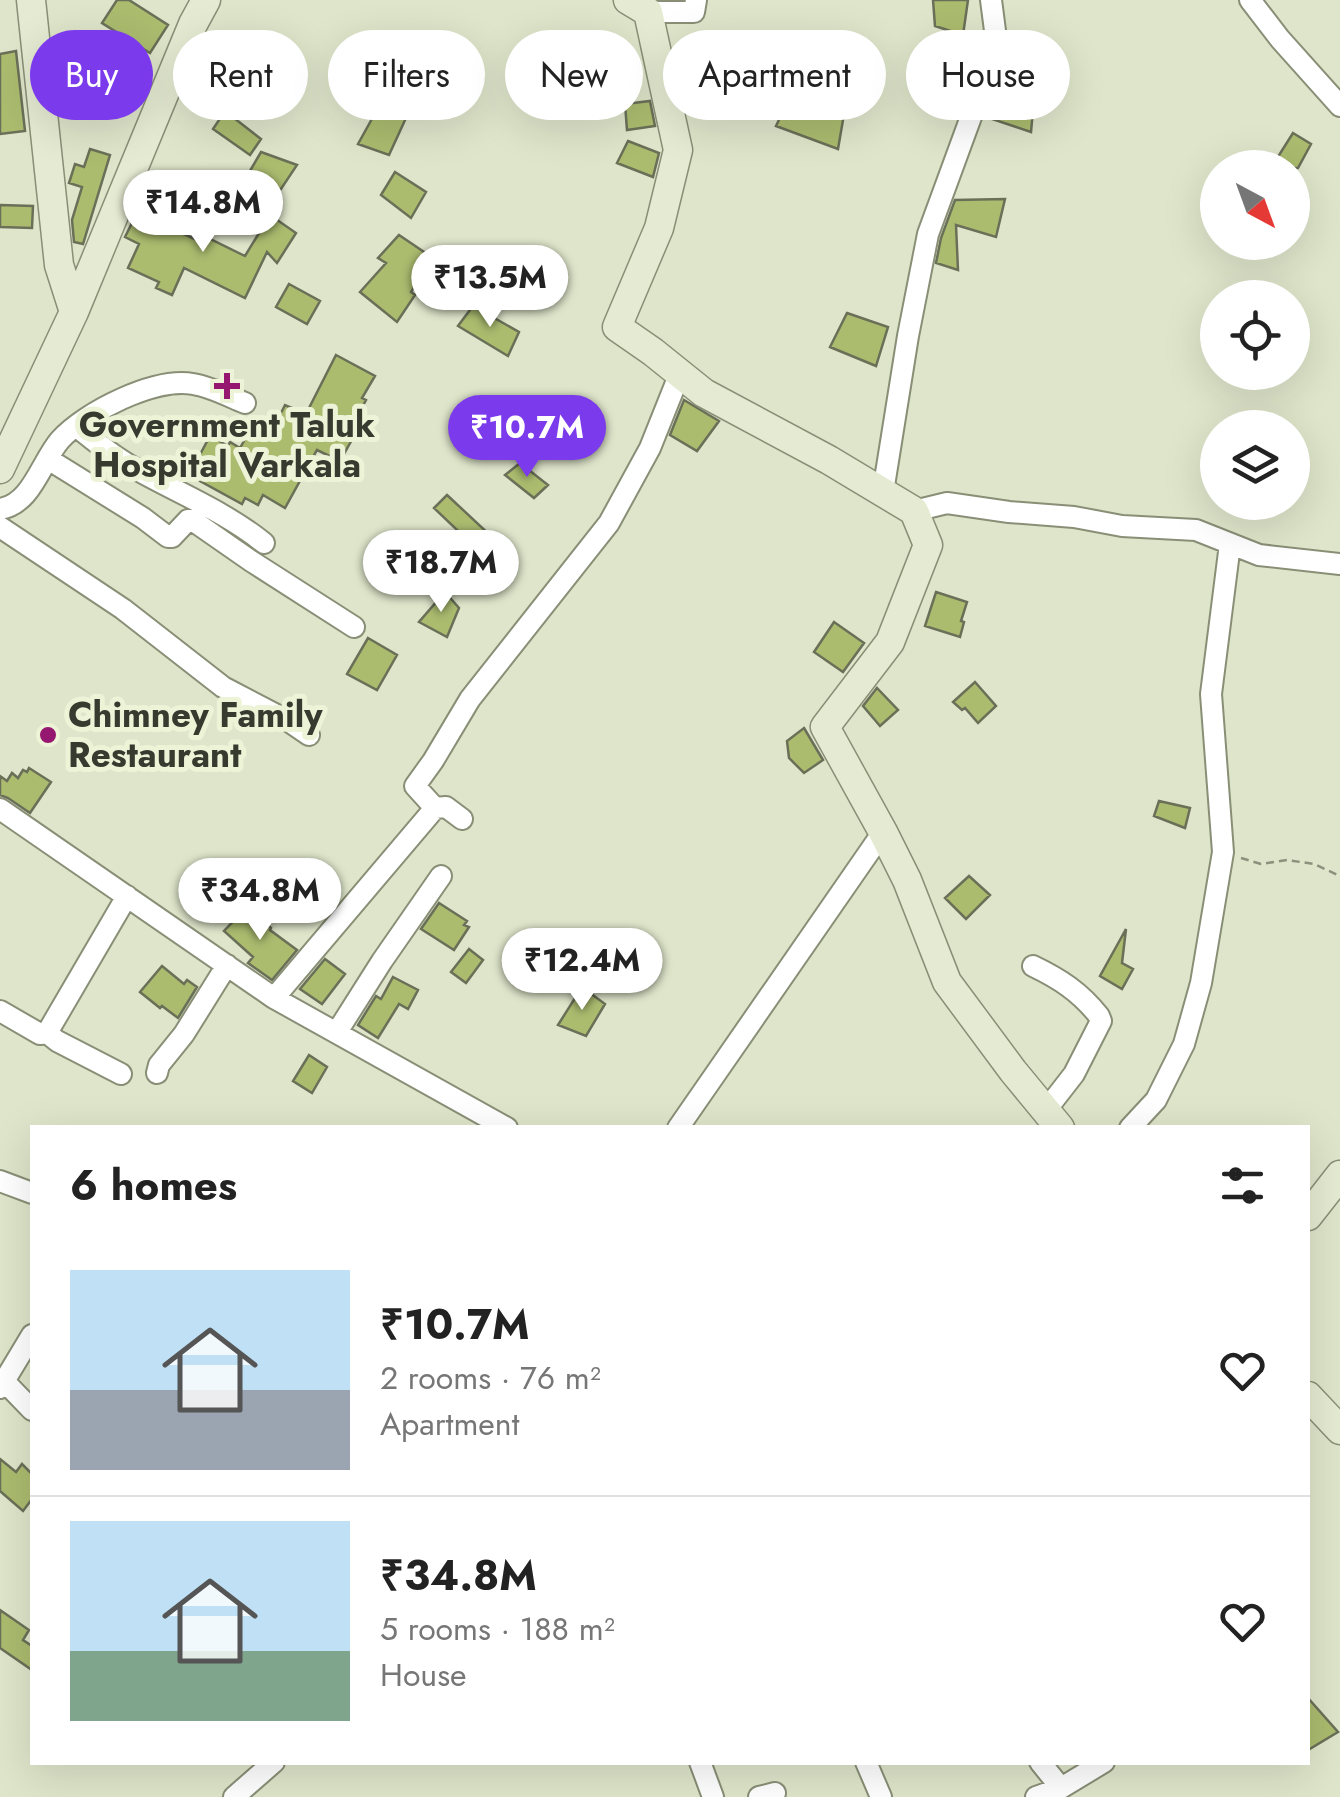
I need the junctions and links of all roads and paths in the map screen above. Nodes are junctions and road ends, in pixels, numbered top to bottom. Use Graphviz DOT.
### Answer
graph roads {
  1 [pos="31,0"];
  2 [pos="206,0"];
  3 [pos="696,0"];
  4 [pos="991,0"];
  5 [pos="1250,0"];
  6 [pos="638,6"];
  7 [pos="1340,106"];
  8 [pos="74,312"];
  9 [pos="680,374"];
  10 [pos="245,403"];
  11 [pos="76,426"];
  12 [pos="48,459"];
  13 [pos="0,469"];
  14 [pos="883,492"];
  15 [pos="0,509"];
  16 [pos="914,511"];
  17 [pos="0,526"];
  18 [pos="264,543"];
  19 [pos="1230,544"];
  20 [pos="1340,564"];
  21 [pos="354,627"];
  22 [pos="309,735"];
  23 [pos="434,808"];
  24 [pos="0,809"];
  25 [pos="462,819"];
  26 [pos="883,832"];
  27 [pos="1223,852"];
  28 [pos="441,876"];
  29 [pos="1340,876"];
  30 [pos="126,896"];
  31 [pos="227,966"];
  32 [pos="1033,966"];
  33 [pos="274,998"];
  34 [pos="0,1012"];
  35 [pos="336,1032"];
  36 [pos="47,1033"];
  37 [pos="156,1072"];
  38 [pos="120,1074"];
  39 [pos="1053,1119"];
  40 [pos="502,1125"];
  41 [pos="680,1125"];
  42 [pos="1133,1125"];
  43 [pos="1340,1175"];
  44 [pos="0,1182"];
  45 [pos="30,1192"];
  46 [pos="1310,1213"];
  47 [pos="30,1338"];
  48 [pos="2,1384"];
  49 [pos="1310,1398"];
  50 [pos="30,1408"];
  51 [pos="1338,1424"];
  52 [pos="271,1765"];
  53 [pos="701,1765"];
  54 [pos="867,1765"];
  55 [pos="1042,1765"];
  56 [pos="1099,1765"];
  57 [pos="1061,1788"];
  58 [pos="234,1797"];
  59 [pos="712,1797"];
  60 [pos="881,1797"];
  61 [pos="1036,1797"];
  1 -- 8 [label="main road"];
  2 -- 8 [label="main road"];
  3 -- 6 [label="street"];
  4 -- 14 [label="street"];
  5 -- 7 [label="street"];
  6 -- 9 [label="main road"];
  8 -- 13 [label="main road"];
  9 -- 14 [label="main road"];
  9 -- 23 [label="street"];
  10 -- 11 [label="street"];
  11 -- 12 [label="street"];
  11 -- 18 [label="street"];
  12 -- 15 [label="street"];
  12 -- 21 [label="street"];
  14 -- 16 [label="main road"];
  16 -- 19 [label="street"];
  16 -- 26 [label="main road"];
  17 -- 22 [label="street"];
  19 -- 20 [label="street"];
  19 -- 27 [label="street"];
  23 -- 25 [label="street"];
  23 -- 33 [label="street"];
  24 -- 30 [label="street"];
  26 -- 39 [label="main road"];
  26 -- 41 [label="street"];
  27 -- 29 [label="path"];
  27 -- 42 [label="street"];
  28 -- 35 [label="street"];
  30 -- 31 [label="street"];
  30 -- 36 [label="street"];
  31 -- 33 [label="street"];
  31 -- 37 [label="street"];
  32 -- 39 [label="street"];
  33 -- 35 [label="street"];
  34 -- 36 [label="street"];
  35 -- 40 [label="street"];
  36 -- 38 [label="street"];
  43 -- 46 [label="main road"];
  44 -- 45 [label="street"];
  47 -- 48 [label="street"];
  48 -- 50 [label="street"];
  49 -- 51 [label="main road"];
  52 -- 58 [label="street"];
  53 -- 59 [label="street"];
  54 -- 60 [label="street"];
  55 -- 57 [label="street"];
  56 -- 57 [label="street"];
  57 -- 61 [label="street"];
}
